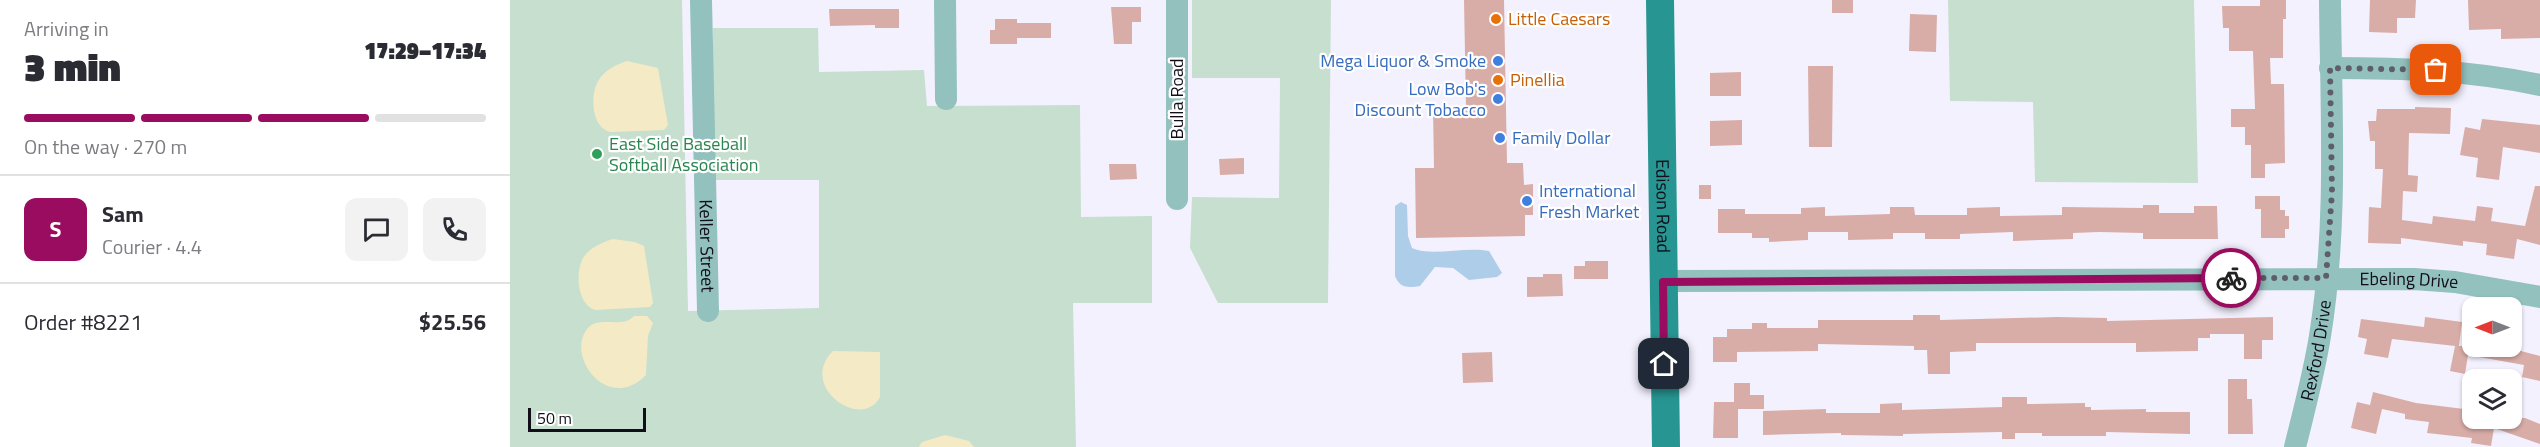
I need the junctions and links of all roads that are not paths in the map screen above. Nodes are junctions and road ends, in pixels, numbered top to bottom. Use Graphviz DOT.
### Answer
graph roads {
  1 [pos="701,0"];
  2 [pos="945,0"];
  3 [pos="1177,0"];
  4 [pos="1660,0"];
  5 [pos="2330,0"];
  6 [pos="2330,68"];
  7 [pos="2540,86"];
  8 [pos="946,99"];
  9 [pos="1177,199"];
  10 [pos="2326,278"];
  11 [pos="1663,282"];
  12 [pos="2540,297"];
  13 [pos="708,311"];
  14 [pos="1665,447"];
  15 [pos="2295,447"];
  1 -- 13 [label="street, Keller Street"];
  2 -- 8 [label="street"];
  3 -- 9 [label="street, Bulla Road"];
  4 -- 11 [label="main road, Edison Road"];
  5 -- 6 [label="street, Rexford Drive"];
  6 -- 7 [label="street"];
  6 -- 10 [label="street, Rexford Drive"];
  10 -- 11 [label="street, Ebeling Drive"];
  10 -- 12 [label="street, Ebeling Drive"];
  10 -- 15 [label="street, Rexford Drive"];
  11 -- 14 [label="main road, Edison Road"];
}
